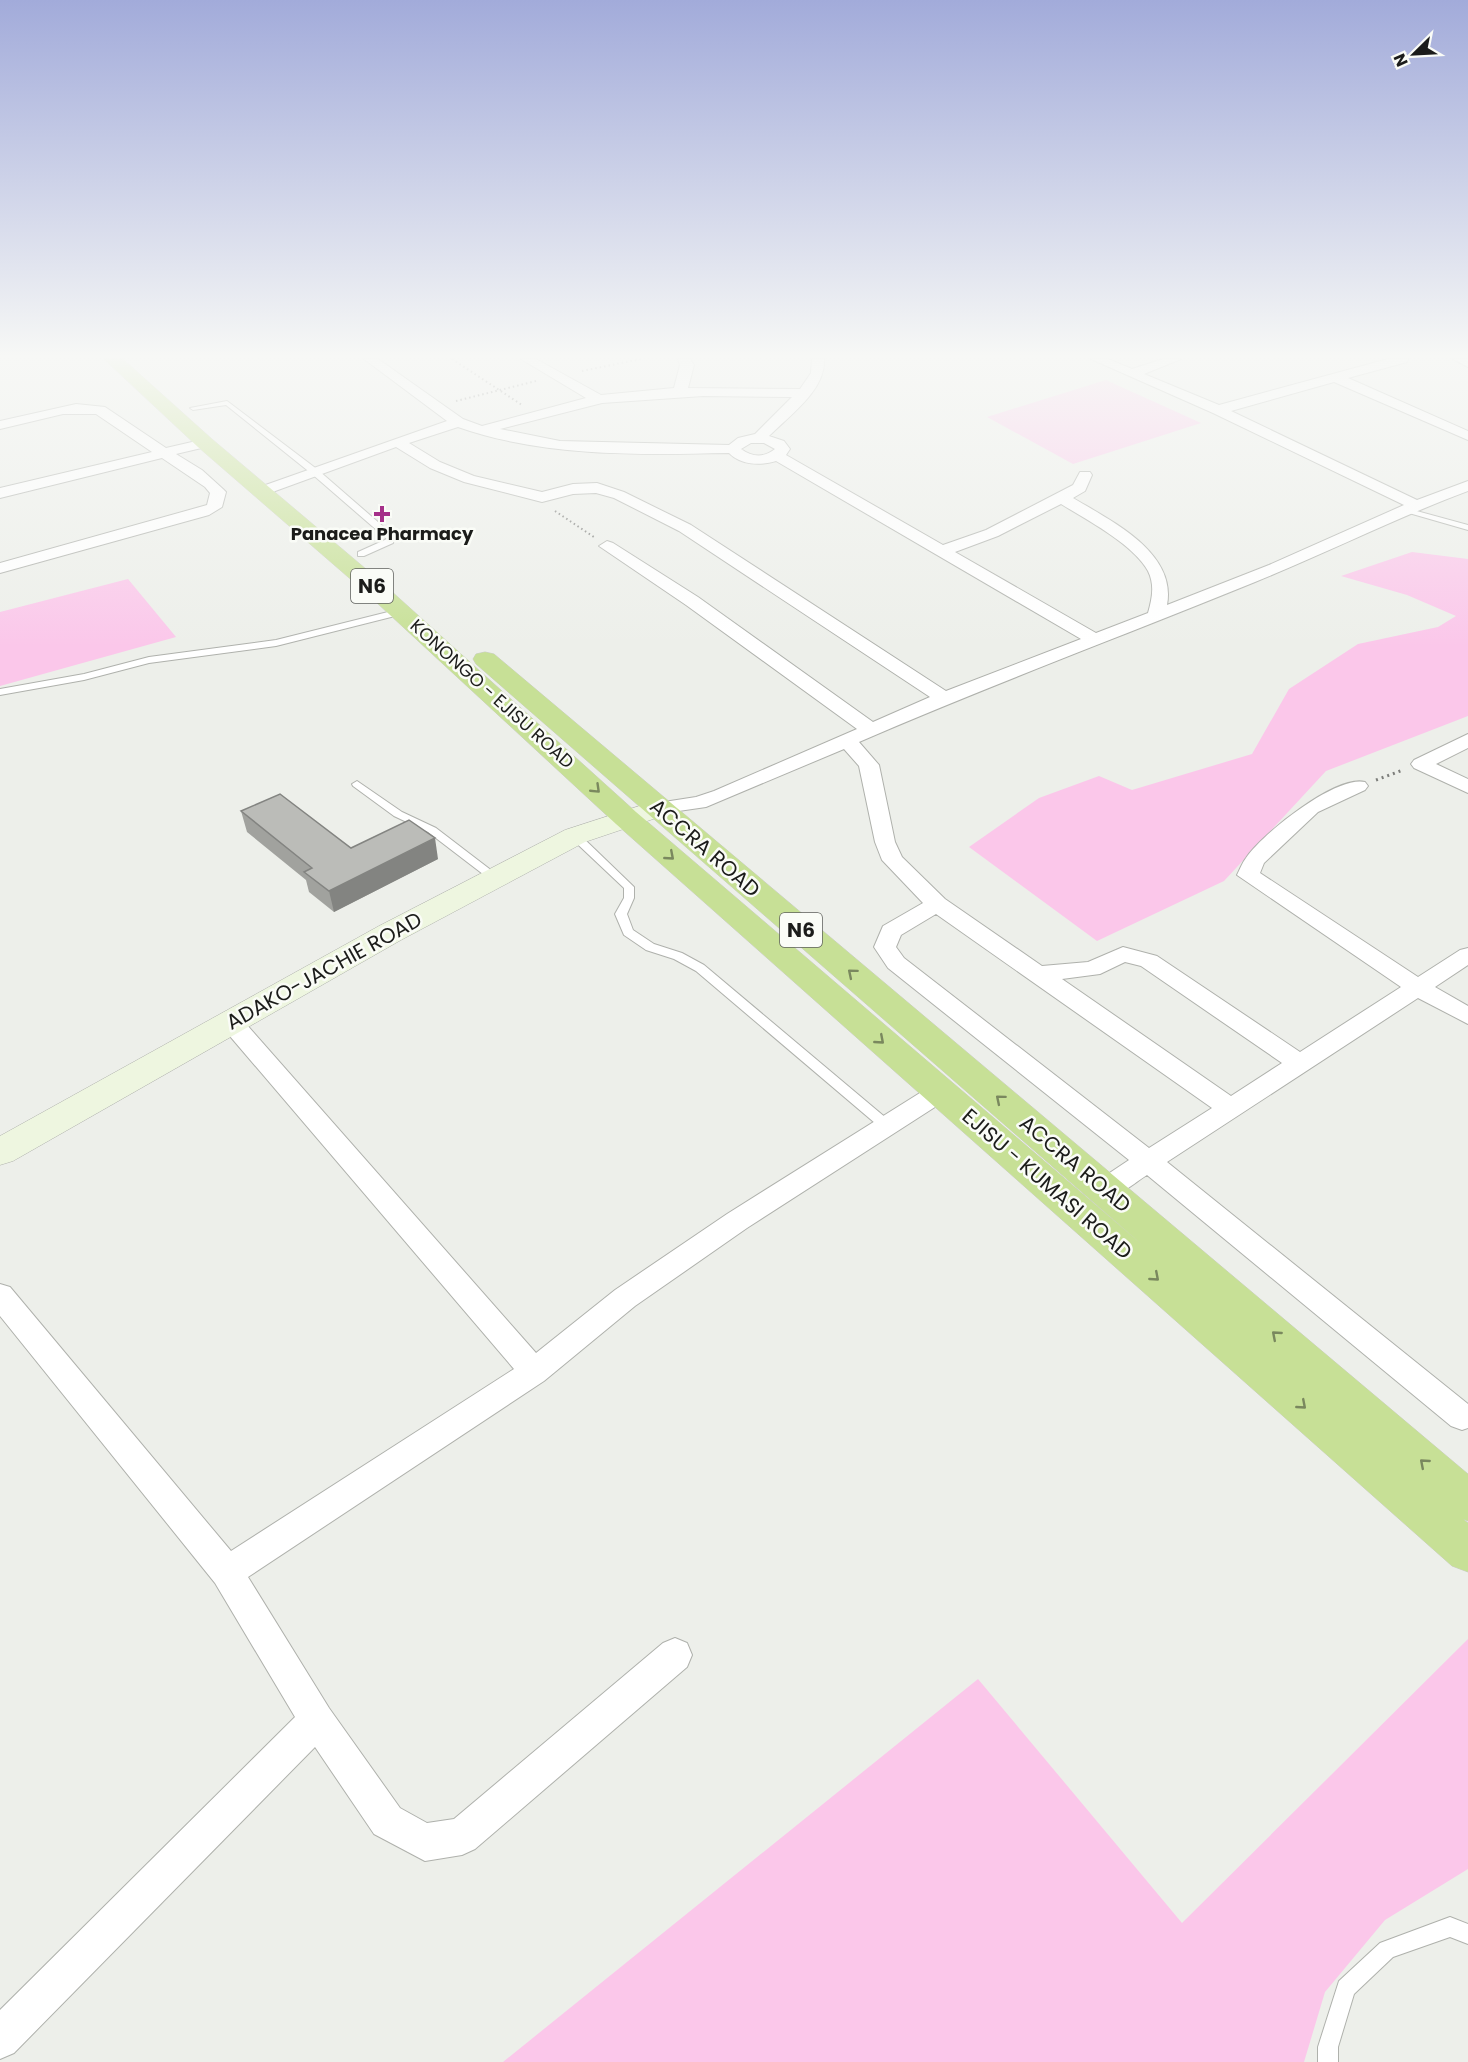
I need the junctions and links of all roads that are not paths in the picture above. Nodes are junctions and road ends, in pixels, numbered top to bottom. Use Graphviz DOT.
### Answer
graph roads {
  1 [pos="154,455"];
  2 [pos="168,455"];
  3 [pos="223,455"];
  4 [pos="239,455"];
  5 [pos="294,455"];
  6 [pos="361,455"];
  7 [pos="419,455"];
  8 [pos="741,455"];
  9 [pos="1308,455"];
  10 [pos="777,456"];
  11 [pos="315,472"];
  12 [pos="1085,475"];
  13 [pos="1468,486"];
  14 [pos="271,488"];
  15 [pos="0,493"];
  16 [pos="1062,498"];
  17 [pos="1411,507"];
  18 [pos="1468,528"];
  19 [pos="607,546"];
  20 [pos="941,551"];
  21 [pos="361,554"];
  22 [pos="0,568"];
  23 [pos="400,612"];
  24 [pos="1156,616"];
  25 [pos="1096,640"];
  26 [pos="0,692"];
  27 [pos="944,698"];
  28 [pos="870,729"];
  29 [pos="846,739"];
  30 [pos="1468,740"];
  31 [pos="357,784"];
  32 [pos="1358,786"];
  33 [pos="1468,788"];
  34 [pos="642,813"];
  35 [pos="575,836"];
  36 [pos="496,879"];
  37 [pos="937,904"];
  38 [pos="1468,955"];
  39 [pos="1038,974"];
  40 [pos="1419,988"];
  41 [pos="1468,1016"];
  42 [pos="231,1022"];
  43 [pos="1300,1064"];
  44 [pos="940,1092"];
  45 [pos="1231,1108"];
  46 [pos="886,1126"];
  47 [pos="0,1152"];
  48 [pos="1148,1161"];
  49 [pos="1105,1189"];
  50 [pos="0,1295"];
  51 [pos="534,1372"];
  52 [pos="1466,1418"];
  53 [pos="1468,1501"];
  54 [pos="1468,1551"];
  55 [pos="227,1572"];
  56 [pos="675,1655"];
  57 [pos="317,1720"];
  58 [pos="1468,1934"];
  59 [pos="0,2039"];
  60 [pos="1328,2062"];
  1 -- 15 [label="street"];
  2 -- 22 [label="street"];
  3 -- 14 [label="highway, KONONGO - EJISU ROAD / N6"];
  4 -- 14 [label="highway, ACCRA ROAD / N6"];
  5 -- 11 [label="lane"];
  6 -- 11 [label="street"];
  7 -- 27 [label="street"];
  8 -- 10 [label="street"];
  9 -- 17 [label="street"];
  10 -- 20 [label="street"];
  11 -- 14 [label="street"];
  11 -- 21 [label="lane"];
  12 -- 16 [label="street"];
  13 -- 17 [label="street"];
  14 -- 21 [label="highway, ACCRA ROAD / N6"];
  14 -- 23 [label="highway, KONONGO - EJISU ROAD / N6"];
  16 -- 20 [label="street"];
  16 -- 24 [label="street"];
  17 -- 18 [label="lane"];
  17 -- 24 [label="street"];
  19 -- 28 [label="street"];
  20 -- 25 [label="street"];
  21 -- 34 [label="highway, ACCRA ROAD / N6"];
  23 -- 26 [label="lane"];
  23 -- 34 [label="highway, KONONGO - EJISU ROAD / N6, one-way"];
  24 -- 25 [label="street"];
  25 -- 27 [label="street"];
  27 -- 28 [label="street"];
  28 -- 29 [label="street"];
  29 -- 34 [label="street"];
  29 -- 37 [label="street"];
  30 -- 33 [label="street"];
  31 -- 36 [label="lane"];
  32 -- 40 [label="street"];
  34 -- 35 [label="street, ADAKO-JACHIE ROAD"];
  34 -- 44 [label="highway, EJISU - KUMASI ROAD / N6, one-way"];
  49 -- 34 [label="highway, ACCRA ROAD / N6, one-way"];
  35 -- 36 [label="street, ADAKO-JACHIE ROAD"];
  35 -- 46 [label="lane"];
  36 -- 42 [label="street, ADAKO-JACHIE ROAD"];
  37 -- 39 [label="street"];
  37 -- 48 [label="street"];
  38 -- 40 [label="street"];
  39 -- 43 [label="street"];
  39 -- 45 [label="street"];
  40 -- 41 [label="street"];
  40 -- 43 [label="street"];
  42 -- 47 [label="street, ADAKO-JACHIE ROAD"];
  42 -- 51 [label="street"];
  43 -- 45 [label="street"];
  44 -- 46 [label="street"];
  44 -- 54 [label="highway, EJISU - KUMASI ROAD / N6, one-way"];
  45 -- 48 [label="street"];
  46 -- 51 [label="street"];
  48 -- 49 [label="street"];
  48 -- 52 [label="street"];
  53 -- 49 [label="highway, ACCRA ROAD / N6, one-way"];
  50 -- 55 [label="street"];
  51 -- 55 [label="street"];
  55 -- 57 [label="street"];
  56 -- 57 [label="street"];
  57 -- 59 [label="street"];
  58 -- 60 [label="lane"];
}
